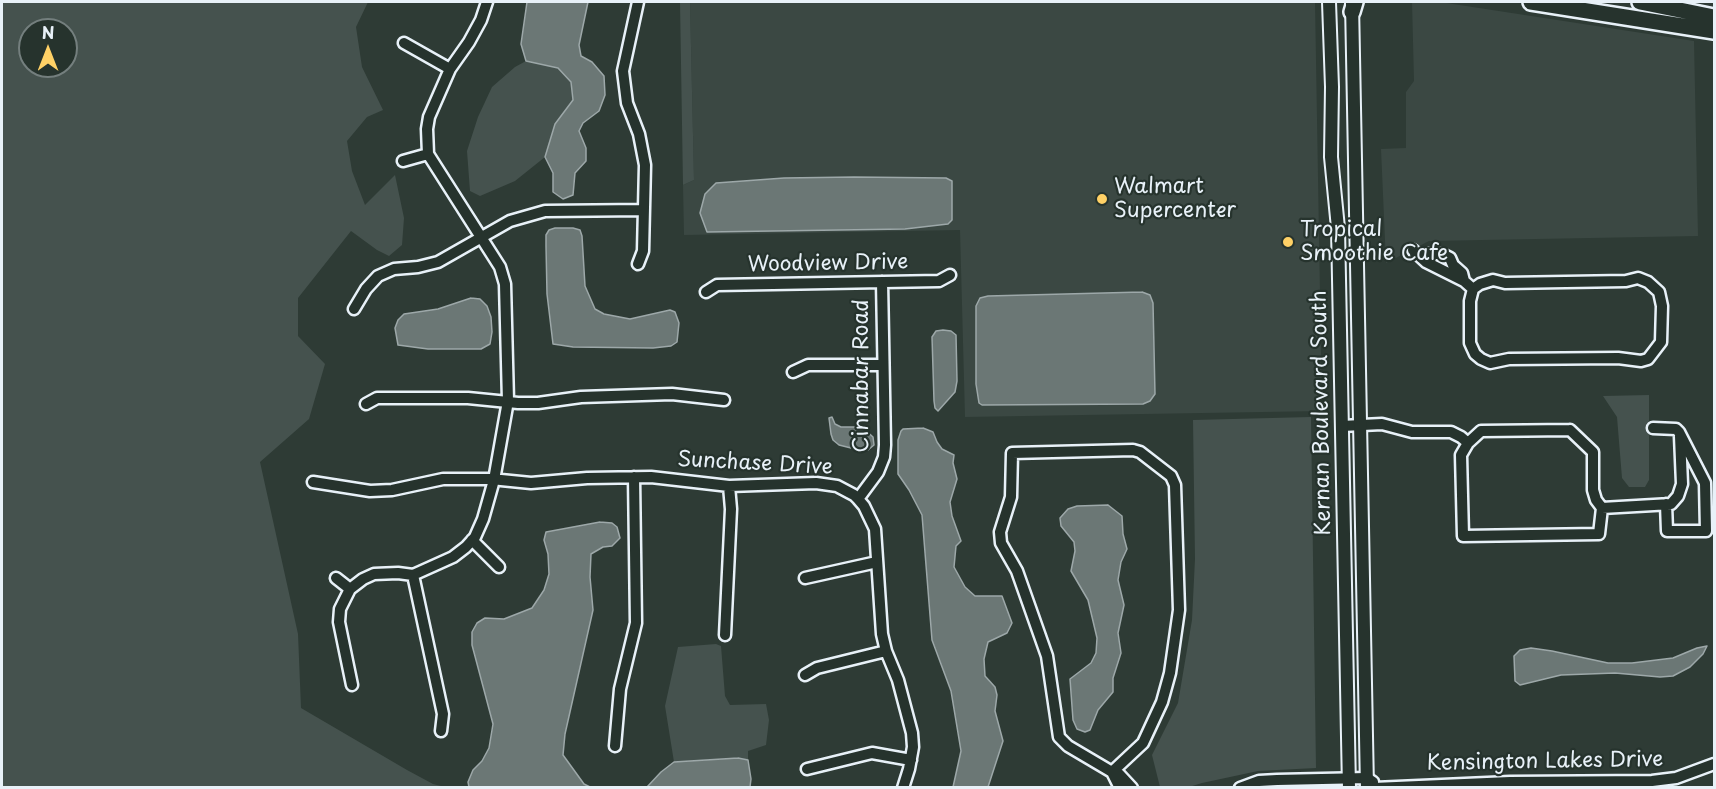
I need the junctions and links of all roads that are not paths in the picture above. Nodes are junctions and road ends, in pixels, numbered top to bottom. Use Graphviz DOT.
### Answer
graph roads {
  1 [pos="487,2"];
  2 [pos="638,2"];
  3 [pos="1329,2"];
  4 [pos="1531,2"];
  5 [pos="1640,2"];
  6 [pos="1353,5"];
  7 [pos="1714,17"];
  8 [pos="1714,31"];
  9 [pos="404,44"];
  10 [pos="450,69"];
  11 [pos="429,154"];
  12 [pos="404,161"];
  13 [pos="644,210"];
  14 [pos="481,239"];
  15 [pos="638,264"];
  16 [pos="950,275"];
  17 [pos="1464,281"];
  18 [pos="882,282"];
  19 [pos="1473,289"];
  20 [pos="706,292"];
  21 [pos="354,309"];
  22 [pos="883,365"];
  23 [pos="793,372"];
  24 [pos="724,400"];
  25 [pos="508,401"];
  26 [pos="366,404"];
  27 [pos="1361,424"];
  28 [pos="1342,426"];
  29 [pos="1653,428"];
  30 [pos="1679,432"];
  31 [pos="1468,443"];
  32 [pos="634,477"];
  33 [pos="494,480"];
  34 [pos="314,482"];
  35 [pos="729,486"];
  36 [pos="858,499"];
  37 [pos="1666,504"];
  38 [pos="1602,508"];
  39 [pos="472,540"];
  40 [pos="877,562"];
  41 [pos="499,567"];
  42 [pos="413,575"];
  43 [pos="336,578"];
  44 [pos="805,578"];
  45 [pos="350,589"];
  46 [pos="725,635"];
  47 [pos="886,651"];
  48 [pos="805,675"];
  49 [pos="352,685"];
  50 [pos="441,731"];
  51 [pos="615,746"];
  52 [pos="910,760"];
  53 [pos="1714,764"];
  54 [pos="807,769"];
  55 [pos="1112,772"];
  56 [pos="1349,783"];
  57 [pos="1622,784"];
  58 [pos="1371,785"];
  59 [pos="903,788"];
  60 [pos="1120,788"];
  61 [pos="1132,788"];
  62 [pos="1240,788"];
  1 -- 10 [label="street"];
  2 -- 13 [label="street"];
  3 -- 28 [label="main road, Kernan Boulevard South"];
  4 -- 8 [label="highway"];
  5 -- 7 [label="highway"];
  6 -- 27 [label="main road, Kernan Boulevard South"];
  9 -- 10 [label="street"];
  10 -- 11 [label="street"];
  11 -- 12 [label="street"];
  11 -- 14 [label="street"];
  13 -- 14 [label="street"];
  13 -- 15 [label="street"];
  14 -- 21 [label="street"];
  14 -- 25 [label="street"];
  16 -- 18 [label="street, Woodview Drive"];
  17 -- 17 [label="street"];
  17 -- 19 [label="street"];
  18 -- 20 [label="street, Woodview Drive"];
  18 -- 22 [label="street, Cinnabar Road"];
  19 -- 19 [label="street"];
  22 -- 23 [label="street"];
  22 -- 36 [label="street, Cinnabar Road"];
  24 -- 25 [label="street"];
  25 -- 26 [label="street"];
  25 -- 33 [label="street"];
  27 -- 28 [label="street"];
  27 -- 31 [label="street"];
  27 -- 58 [label="main road, Kernan Boulevard South"];
  28 -- 56 [label="main road, Kernan Boulevard South"];
  29 -- 30 [label="street"];
  30 -- 37 [label="street"];
  30 -- 37 [label="street"];
  31 -- 38 [label="street"];
  31 -- 38 [label="street"];
  32 -- 33 [label="street, Sunchase Drive"];
  32 -- 35 [label="street, Sunchase Drive"];
  32 -- 51 [label="street"];
  33 -- 34 [label="street, Sunchase Drive"];
  33 -- 39 [label="street"];
  35 -- 36 [label="street, Sunchase Drive"];
  35 -- 46 [label="street"];
  36 -- 40 [label="street"];
  37 -- 38 [label="street"];
  39 -- 41 [label="street"];
  39 -- 42 [label="street"];
  40 -- 44 [label="street"];
  40 -- 47 [label="street"];
  42 -- 45 [label="street"];
  42 -- 50 [label="street"];
  43 -- 45 [label="street"];
  45 -- 49 [label="street"];
  47 -- 48 [label="street"];
  47 -- 52 [label="street"];
  52 -- 54 [label="street"];
  52 -- 59 [label="street"];
  53 -- 57 [label="street, Kensington Lakes Drive"];
  55 -- 55 [label="street"];
  55 -- 60 [label="street"];
  55 -- 61 [label="street"];
  56 -- 58 [label="street, Kensington Lakes Drive"];
  56 -- 62 [label="street, Kensington Lakes Drive"];
  57 -- 58 [label="street, Kensington Lakes Drive"];
}
